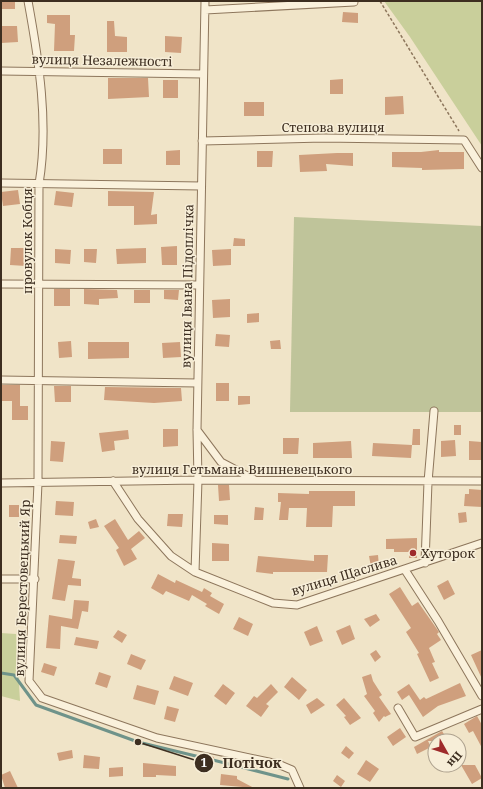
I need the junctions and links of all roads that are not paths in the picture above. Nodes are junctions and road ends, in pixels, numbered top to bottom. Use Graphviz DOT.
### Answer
graph roads {
  1 [pos="28,1"];
  2 [pos="205,1"];
  3 [pos="354,2"];
  4 [pos="205,10"];
  5 [pos="1,71"];
  6 [pos="39,71"];
  7 [pos="203,74"];
  8 [pos="202,141"];
  9 [pos="482,168"];
  10 [pos="1,183"];
  11 [pos="39,184"];
  12 [pos="201,186"];
  13 [pos="1,284"];
  14 [pos="39,284"];
  15 [pos="199,285"];
  16 [pos="1,380"];
  17 [pos="39,380"];
  18 [pos="197,383"];
  19 [pos="434,411"];
  20 [pos="197,430"];
  21 [pos="198,480"];
  22 [pos="113,481"];
  23 [pos="257,481"];
  24 [pos="482,481"];
  25 [pos="428,482"];
  26 [pos="1,483"];
  27 [pos="38,483"];
  28 [pos="482,544"];
  29 [pos="425,563"];
  30 [pos="405,570"];
  31 [pos="195,572"];
  32 [pos="35,578"];
  33 [pos="1,579"];
  34 [pos="481,694"];
  35 [pos="398,708"];
  36 [pos="482,709"];
  37 [pos="300,788"];
  1 -- 6 [label="street, провулок Кобця"];
  2 -- 4 [label="street, вулиця Івана Підоплічка"];
  3 -- 4 [label="street"];
  4 -- 7 [label="street, вулиця Івана Підоплічка"];
  5 -- 6 [label="street, вулиця Незалежності"];
  6 -- 7 [label="street, вулиця Незалежності"];
  6 -- 11 [label="street, провулок Кобця"];
  7 -- 8 [label="street, вулиця Івана Підоплічка"];
  8 -- 9 [label="street, Степова вулиця"];
  8 -- 12 [label="street, вулиця Івана Підоплічка"];
  10 -- 11 [label="street"];
  11 -- 12 [label="street"];
  11 -- 14 [label="street, провулок Кобця"];
  12 -- 15 [label="street, вулиця Івана Підоплічка"];
  13 -- 14 [label="street"];
  14 -- 15 [label="street"];
  14 -- 17 [label="street, провулок Кобця"];
  15 -- 18 [label="street, вулиця Івана Підоплічка"];
  16 -- 17 [label="street"];
  17 -- 18 [label="street"];
  17 -- 27 [label="street, провулок Кобця"];
  18 -- 20 [label="street, вулиця Івана Підоплічка"];
  19 -- 25 [label="street"];
  20 -- 21 [label="street, вулиця Івана Підоплічка"];
  20 -- 23 [label="street"];
  21 -- 22 [label="street, вулиця Гетьмана Вишневецького"];
  21 -- 23 [label="street, вулиця Гетьмана Вишневецького"];
  21 -- 31 [label="street, вулиця Івана Підоплічка"];
  22 -- 27 [label="street, вулиця Гетьмана Вишневецького"];
  22 -- 31 [label="street, вулиця Щаслива"];
  23 -- 25 [label="street, вулиця Гетьмана Вишневецького"];
  24 -- 25 [label="street, вулиця Гетьмана Вишневецького"];
  25 -- 29 [label="street"];
  26 -- 27 [label="street, вулиця Гетьмана Вишневецького"];
  27 -- 32 [label="street, вулиця Берестовецький Яр"];
  28 -- 29 [label="street, вулиця Щаслива"];
  29 -- 30 [label="street, вулиця Щаслива"];
  30 -- 31 [label="street, вулиця Щаслива"];
  30 -- 34 [label="street"];
  32 -- 33 [label="street"];
  32 -- 37 [label="street, вулиця Берестовецький Яр"];
  35 -- 36 [label="street"];
}
